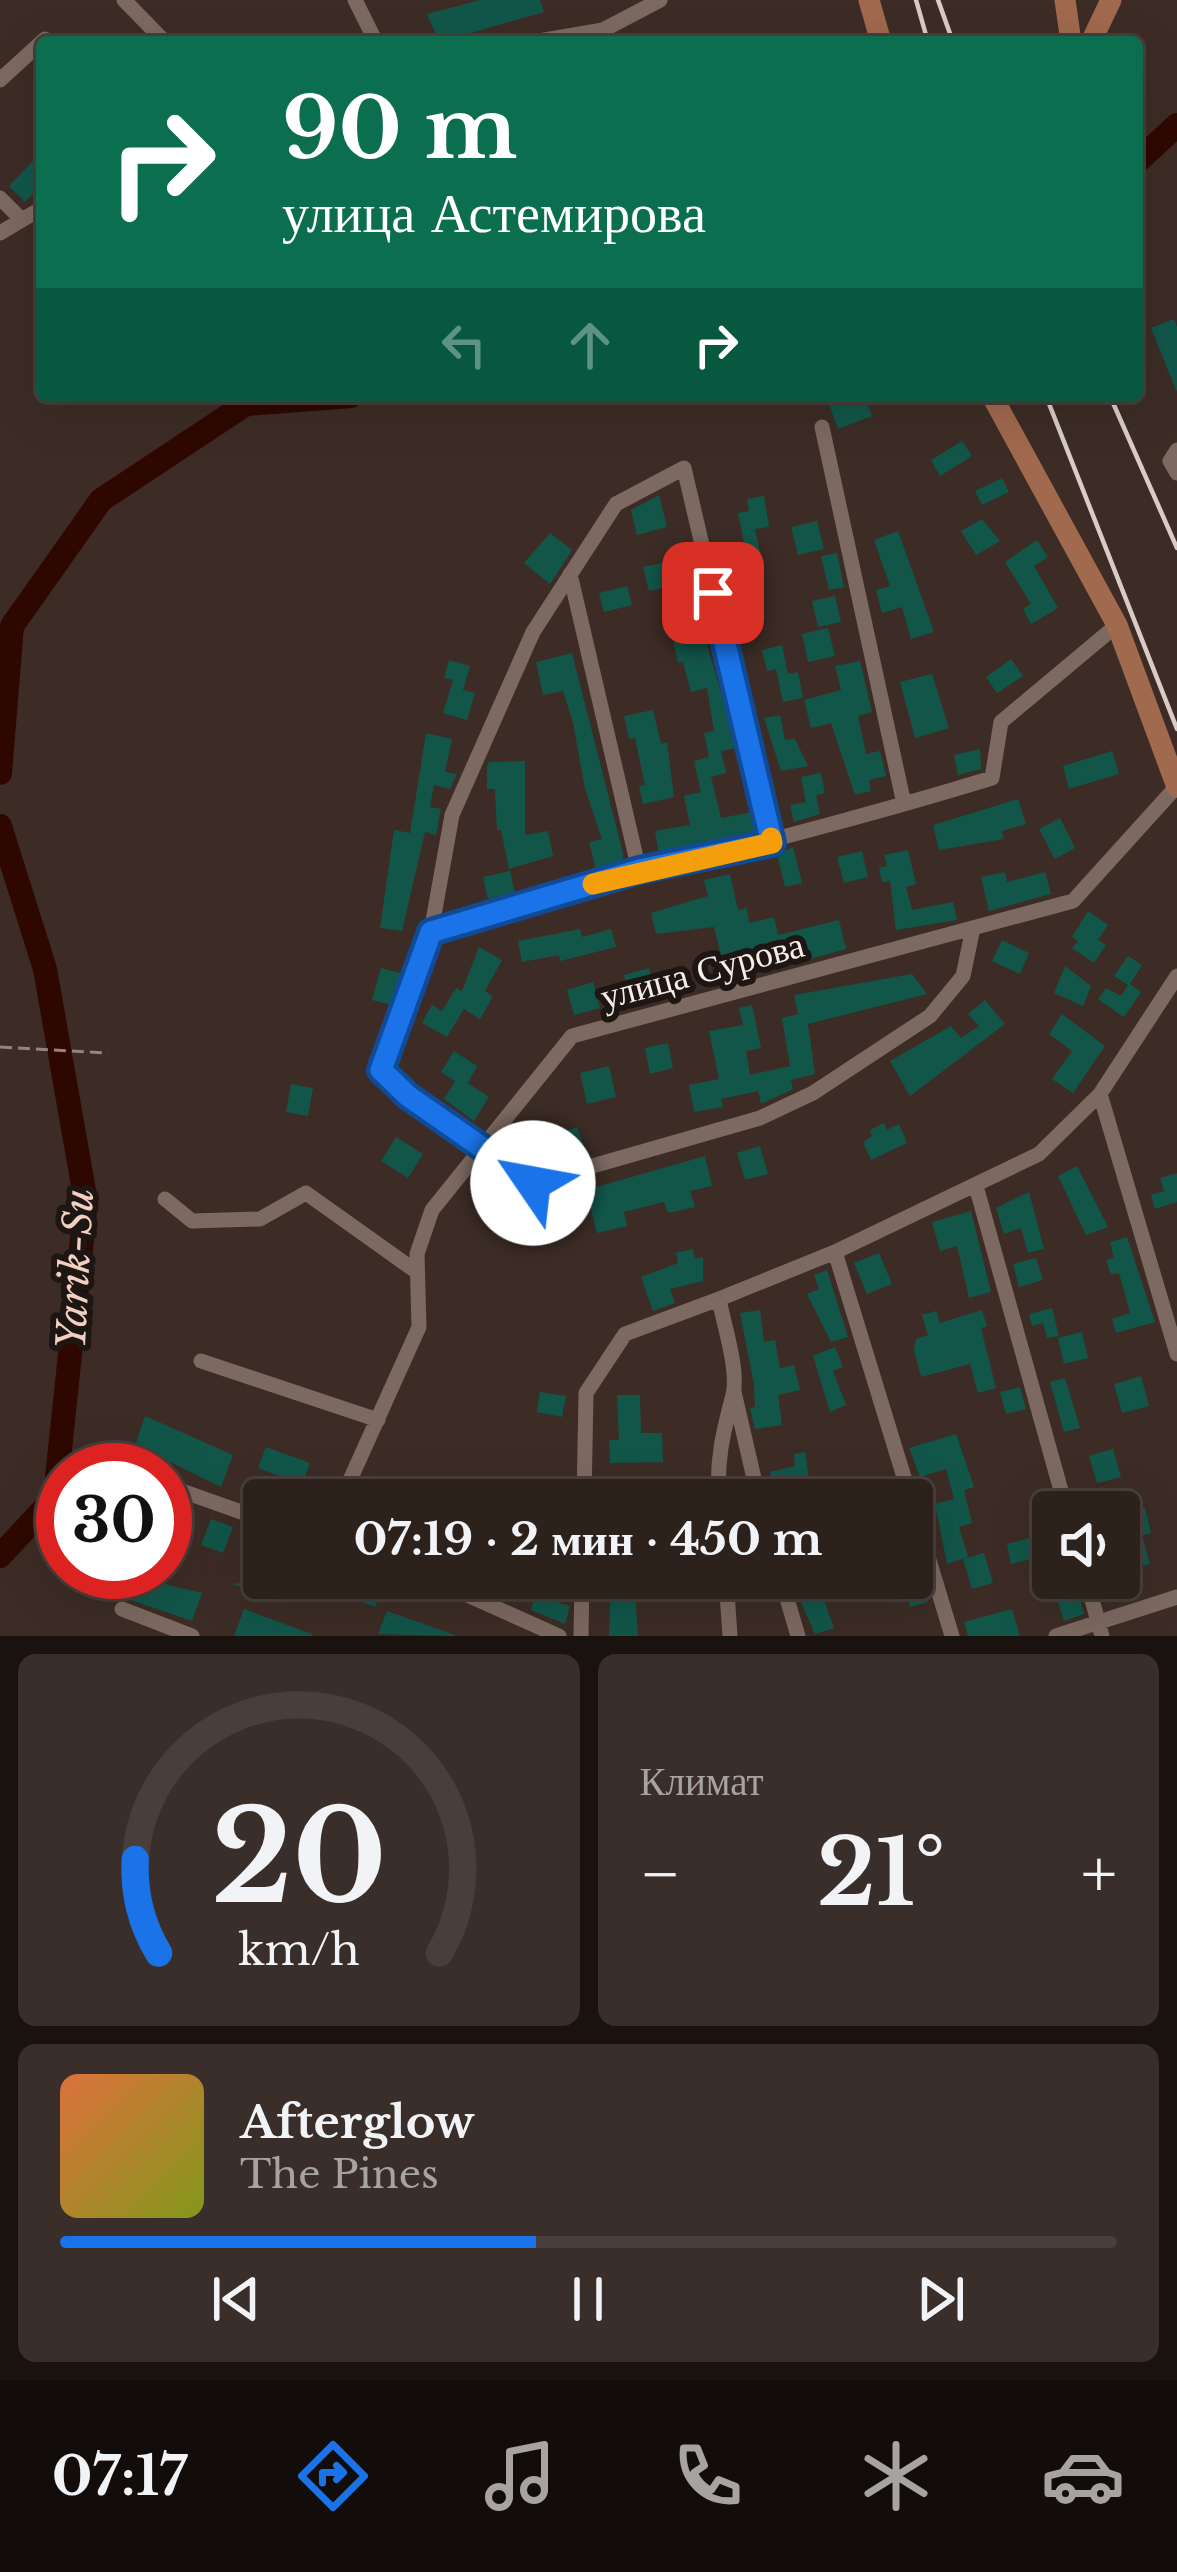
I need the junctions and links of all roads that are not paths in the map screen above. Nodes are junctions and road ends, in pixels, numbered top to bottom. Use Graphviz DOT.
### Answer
graph roads {
  1 [pos="124,0"];
  2 [pos="355,0"];
  3 [pos="660,0"];
  4 [pos="869,0"];
  5 [pos="1065,0"];
  6 [pos="1111,0"];
  7 [pos="159,36"];
  8 [pos="373,36"];
  9 [pos="565,36"];
  10 [pos="879,36"];
  11 [pos="1070,36"];
  12 [pos="1094,36"];
  13 [pos="36,47"];
  14 [pos="0,80"];
  15 [pos="0,198"];
  16 [pos="36,210"];
  17 [pos="19,217"];
  18 [pos="0,233"];
  19 [pos="995,402"];
  20 [pos="822,427"];
  21 [pos="1177,450"];
  22 [pos="1177,473"];
  23 [pos="569,574"];
  24 [pos="1117,625"];
  25 [pos="1177,786"];
  26 [pos="904,805"];
  27 [pos="772,843"];
  28 [pos="639,870"];
  29 [pos="974,928"];
  30 [pos="431,932"];
  31 [pos="1177,976"];
  32 [pos="1100,1094"];
  33 [pos="481,1149"];
  34 [pos="976,1186"];
  35 [pos="165,1199"];
  36 [pos="836,1252"];
  37 [pos="417,1272"];
  38 [pos="719,1299"];
  39 [pos="1177,1354"];
  40 [pos="201,1360"];
  41 [pos="734,1392"];
  42 [pos="378,1420"];
  43 [pos="351,1479"];
  44 [pos="584,1479"];
  45 [pos="717,1479"];
  46 [pos="754,1479"];
  47 [pos="904,1479"];
  48 [pos="1061,1491"];
  49 [pos="192,1495"];
  50 [pos="243,1513"];
  51 [pos="933,1574"];
  52 [pos="1177,1597"];
  53 [pos="476,1599"];
  54 [pos="582,1599"];
  55 [pos="727,1599"];
  56 [pos="788,1599"];
  57 [pos="1092,1599"];
  58 [pos="122,1609"];
  59 [pos="1100,1628"];
  60 [pos="192,1636"];
  61 [pos="559,1636"];
  62 [pos="581,1636"];
  63 [pos="730,1636"];
  64 [pos="798,1636"];
  65 [pos="952,1636"];
  66 [pos="1056,1636"];
  1 -- 7 [label="street"];
  2 -- 8 [label="street"];
  3 -- 9 [label="street"];
  4 -- 10 [label="main road"];
  5 -- 11 [label="main road"];
  6 -- 12 [label="main road"];
  13 -- 14 [label="street"];
  15 -- 17 [label="street"];
  16 -- 17 [label="street"];
  17 -- 18 [label="street"];
  19 -- 24 [label="main road"];
  20 -- 26 [label="street"];
  21 -- 22 [label="street"];
  23 -- 27 [label="street"];
  23 -- 28 [label="street"];
  23 -- 30 [label="street"];
  24 -- 25 [label="main road"];
  24 -- 26 [label="street"];
  25 -- 29 [label="street, улица Сурова"];
  26 -- 27 [label="street"];
  27 -- 28 [label="street"];
  28 -- 30 [label="street"];
  29 -- 33 [label="street, улица Сурова"];
  29 -- 33 [label="street"];
  30 -- 33 [label="street"];
  31 -- 32 [label="street"];
  32 -- 34 [label="street"];
  32 -- 39 [label="street"];
  33 -- 37 [label="street, улица Сурова"];
  34 -- 36 [label="street"];
  34 -- 48 [label="street"];
  35 -- 37 [label="street"];
  36 -- 38 [label="street"];
  36 -- 47 [label="street"];
  37 -- 42 [label="street, улица Сурова"];
  38 -- 41 [label="street"];
  38 -- 44 [label="street"];
  40 -- 42 [label="street"];
  41 -- 45 [label="street"];
  41 -- 46 [label="street"];
  42 -- 43 [label="street, улица Сурова"];
  49 -- 50 [label="street"];
  51 -- 65 [label="street"];
  52 -- 59 [label="street"];
  53 -- 61 [label="street"];
  54 -- 62 [label="street"];
  55 -- 63 [label="street"];
  56 -- 64 [label="street"];
  57 -- 59 [label="street"];
  58 -- 60 [label="street"];
  59 -- 66 [label="street"];
}
